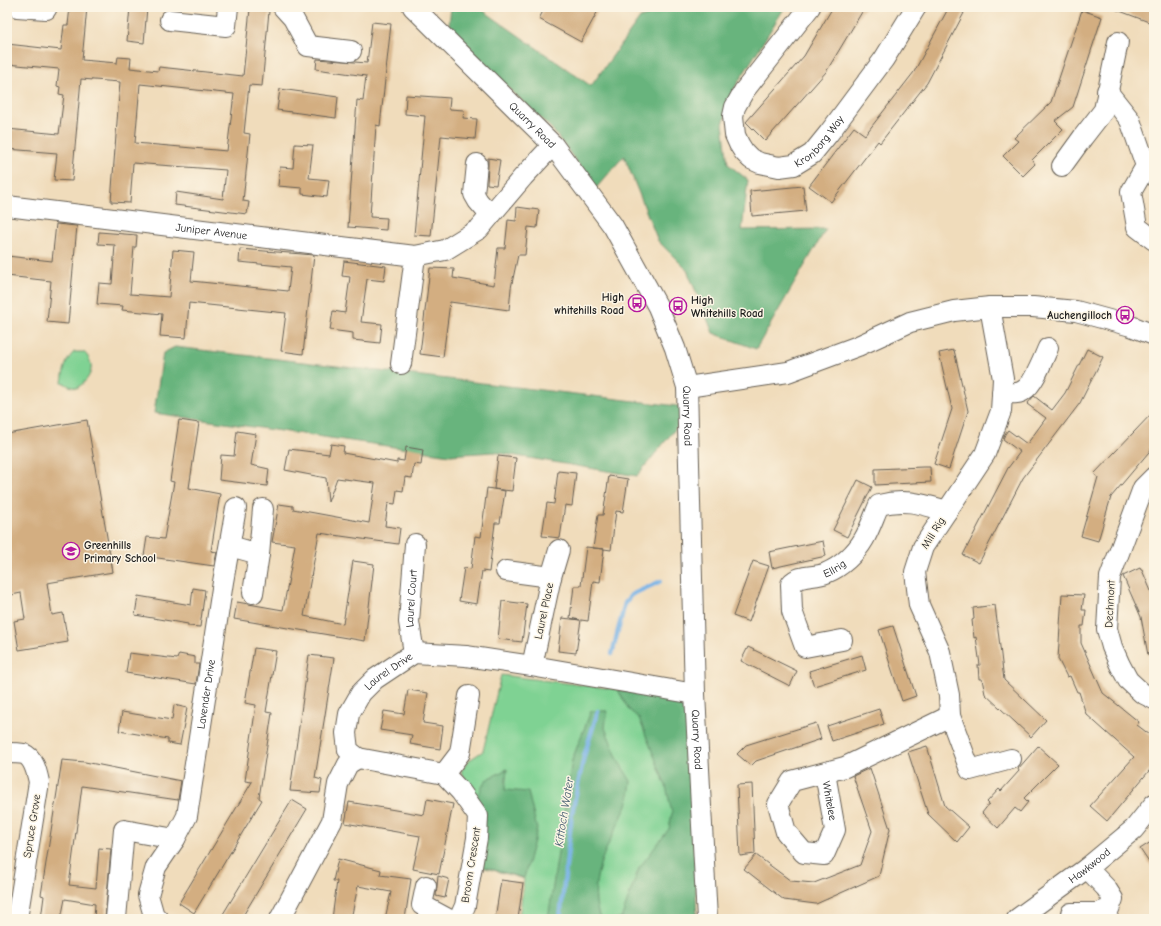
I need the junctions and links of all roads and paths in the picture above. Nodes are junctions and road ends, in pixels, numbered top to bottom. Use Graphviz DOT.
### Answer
graph roads {
  1 [pos="17,7"];
  2 [pos="47,7"];
  3 [pos="228,7"];
  4 [pos="283,7"];
  5 [pos="413,7"];
  6 [pos="810,7"];
  7 [pos="916,7"];
  8 [pos="170,20"];
  9 [pos="1118,42"];
  10 [pos="351,51"];
  11 [pos="1107,91"];
  12 [pos="553,145"];
  13 [pos="477,164"];
  14 [pos="1150,164"];
  15 [pos="1062,166"];
  16 [pos="7,206"];
  17 [pos="490,215"];
  18 [pos="1154,240"];
  19 [pos="415,256"];
  20 [pos="990,307"];
  21 [pos="1154,335"];
  22 [pos="1048,348"];
  23 [pos="401,364"];
  24 [pos="687,387"];
  25 [pos="1002,393"];
  26 [pos="1154,477"];
  27 [pos="236,508"];
  28 [pos="263,509"];
  29 [pos="947,511"];
  30 [pos="415,544"];
  31 [pos="230,546"];
  32 [pos="559,550"];
  33 [pos="259,554"];
  34 [pos="506,571"];
  35 [pos="551,577"];
  36 [pos="253,593"];
  37 [pos="842,640"];
  38 [pos="414,653"];
  39 [pos="532,666"];
  40 [pos="695,694"];
  41 [pos="469,696"];
  42 [pos="1154,699"];
  43 [pos="950,716"];
  44 [pos="7,753"];
  45 [pos="358,758"];
  46 [pos="1011,759"];
  47 [pos="825,773"];
  48 [pos="444,774"];
  49 [pos="1154,804"];
  50 [pos="175,840"];
  51 [pos="1087,868"];
  52 [pos="426,886"];
  53 [pos="1071,913"];
  54 [pos="116,918"];
  55 [pos="18,919"];
  56 [pos="158,919"];
  57 [pos="280,919"];
  58 [pos="448,919"];
  59 [pos="459,919"];
  60 [pos="707,919"];
  61 [pos="1017,919"];
  1 -- 2 [label="street"];
  3 -- 8 [label="street"];
  4 -- 10 [label="street"];
  5 -- 12 [label="street, Quarry Road"];
  6 -- 7 [label="street, Kronborg Way"];
  9 -- 11 [label="street"];
  11 -- 14 [label="street"];
  11 -- 15 [label="street"];
  12 -- 17 [label="street, Juniper Avenue"];
  12 -- 24 [label="street, Quarry Road"];
  13 -- 17 [label="street"];
  14 -- 18 [label="street"];
  16 -- 19 [label="street, Juniper Avenue"];
  17 -- 19 [label="street, Juniper Avenue"];
  19 -- 23 [label="street"];
  20 -- 21 [label="street"];
  20 -- 24 [label="street"];
  20 -- 25 [label="street, Mill Rig"];
  22 -- 25 [label="street"];
  24 -- 40 [label="street, Quarry Road"];
  25 -- 29 [label="street, Mill Rig"];
  26 -- 42 [label="street, Dechmont"];
  27 -- 31 [label="street, Lavender Drive"];
  28 -- 33 [label="street"];
  29 -- 37 [label="street, Ellrig"];
  29 -- 43 [label="street, Mill Rig"];
  30 -- 38 [label="street, Laurel Court"];
  31 -- 33 [label="street"];
  31 -- 50 [label="street, Lavender Drive"];
  32 -- 35 [label="street"];
  33 -- 36 [label="street"];
  34 -- 35 [label="street, Laurel Place"];
  35 -- 39 [label="street, Laurel Place"];
  38 -- 39 [label="street, Laurel Drive"];
  38 -- 45 [label="street, Laurel Drive"];
  39 -- 40 [label="street, Laurel Drive"];
  40 -- 60 [label="street, Quarry Road"];
  41 -- 48 [label="street"];
  43 -- 46 [label="street, Mill Rig"];
  43 -- 47 [label="street, Whitelee"];
  44 -- 55 [label="street, Spruce Grove"];
  45 -- 48 [label="street"];
  45 -- 57 [label="street"];
  48 -- 59 [label="street, Broom Crescent"];
  49 -- 51 [label="street, Hawkwood"];
  50 -- 54 [label="street"];
  50 -- 56 [label="street, Lavender Drive"];
  51 -- 53 [label="street"];
  51 -- 61 [label="street, Hawkwood"];
  52 -- 58 [label="street"];
}
